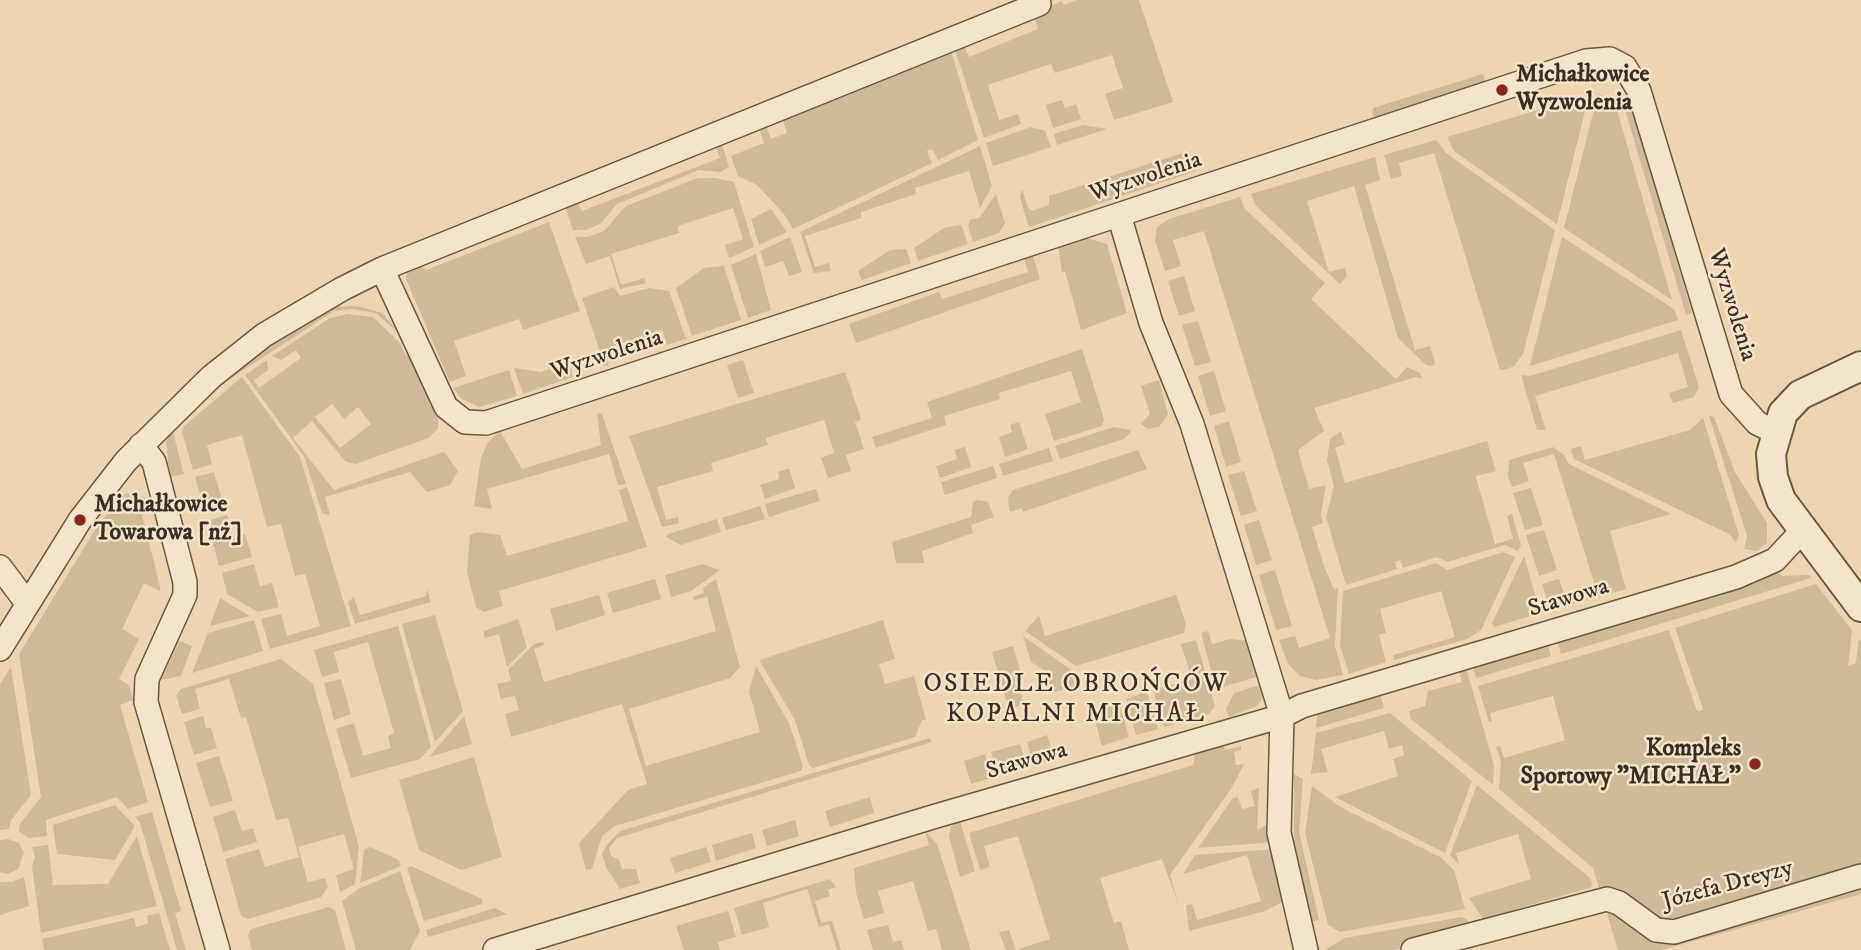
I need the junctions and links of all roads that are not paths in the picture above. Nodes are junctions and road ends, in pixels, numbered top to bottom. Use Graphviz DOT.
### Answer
graph roads {
  1 [pos="1038,4"];
  2 [pos="1119,215"];
  3 [pos="382,270"];
  4 [pos="1861,366"];
  5 [pos="1775,432"];
  6 [pos="141,445"];
  7 [pos="1802,531"];
  8 [pos="0,566"];
  9 [pos="27,603"];
  10 [pos="1861,607"];
  11 [pos="0,649"];
  12 [pos="1282,716"];
  13 [pos="1861,876"];
  14 [pos="218,950"];
  15 [pos="495,950"];
  16 [pos="1306,950"];
  17 [pos="1413,950"];
  1 -- 3 [label="street"];
  2 -- 3 [label="street, Wyzwolenia"];
  2 -- 5 [label="street, Wyzwolenia"];
  2 -- 12 [label="street"];
  3 -- 6 [label="street"];
  4 -- 5 [label="street"];
  5 -- 7 [label="street"];
  6 -- 9 [label="street"];
  6 -- 14 [label="street"];
  7 -- 10 [label="street"];
  7 -- 12 [label="street, Stawowa"];
  8 -- 9 [label="street"];
  9 -- 11 [label="street"];
  12 -- 15 [label="street, Stawowa"];
  12 -- 16 [label="street"];
  13 -- 17 [label="street, Józefa Dreyzy"];
}
